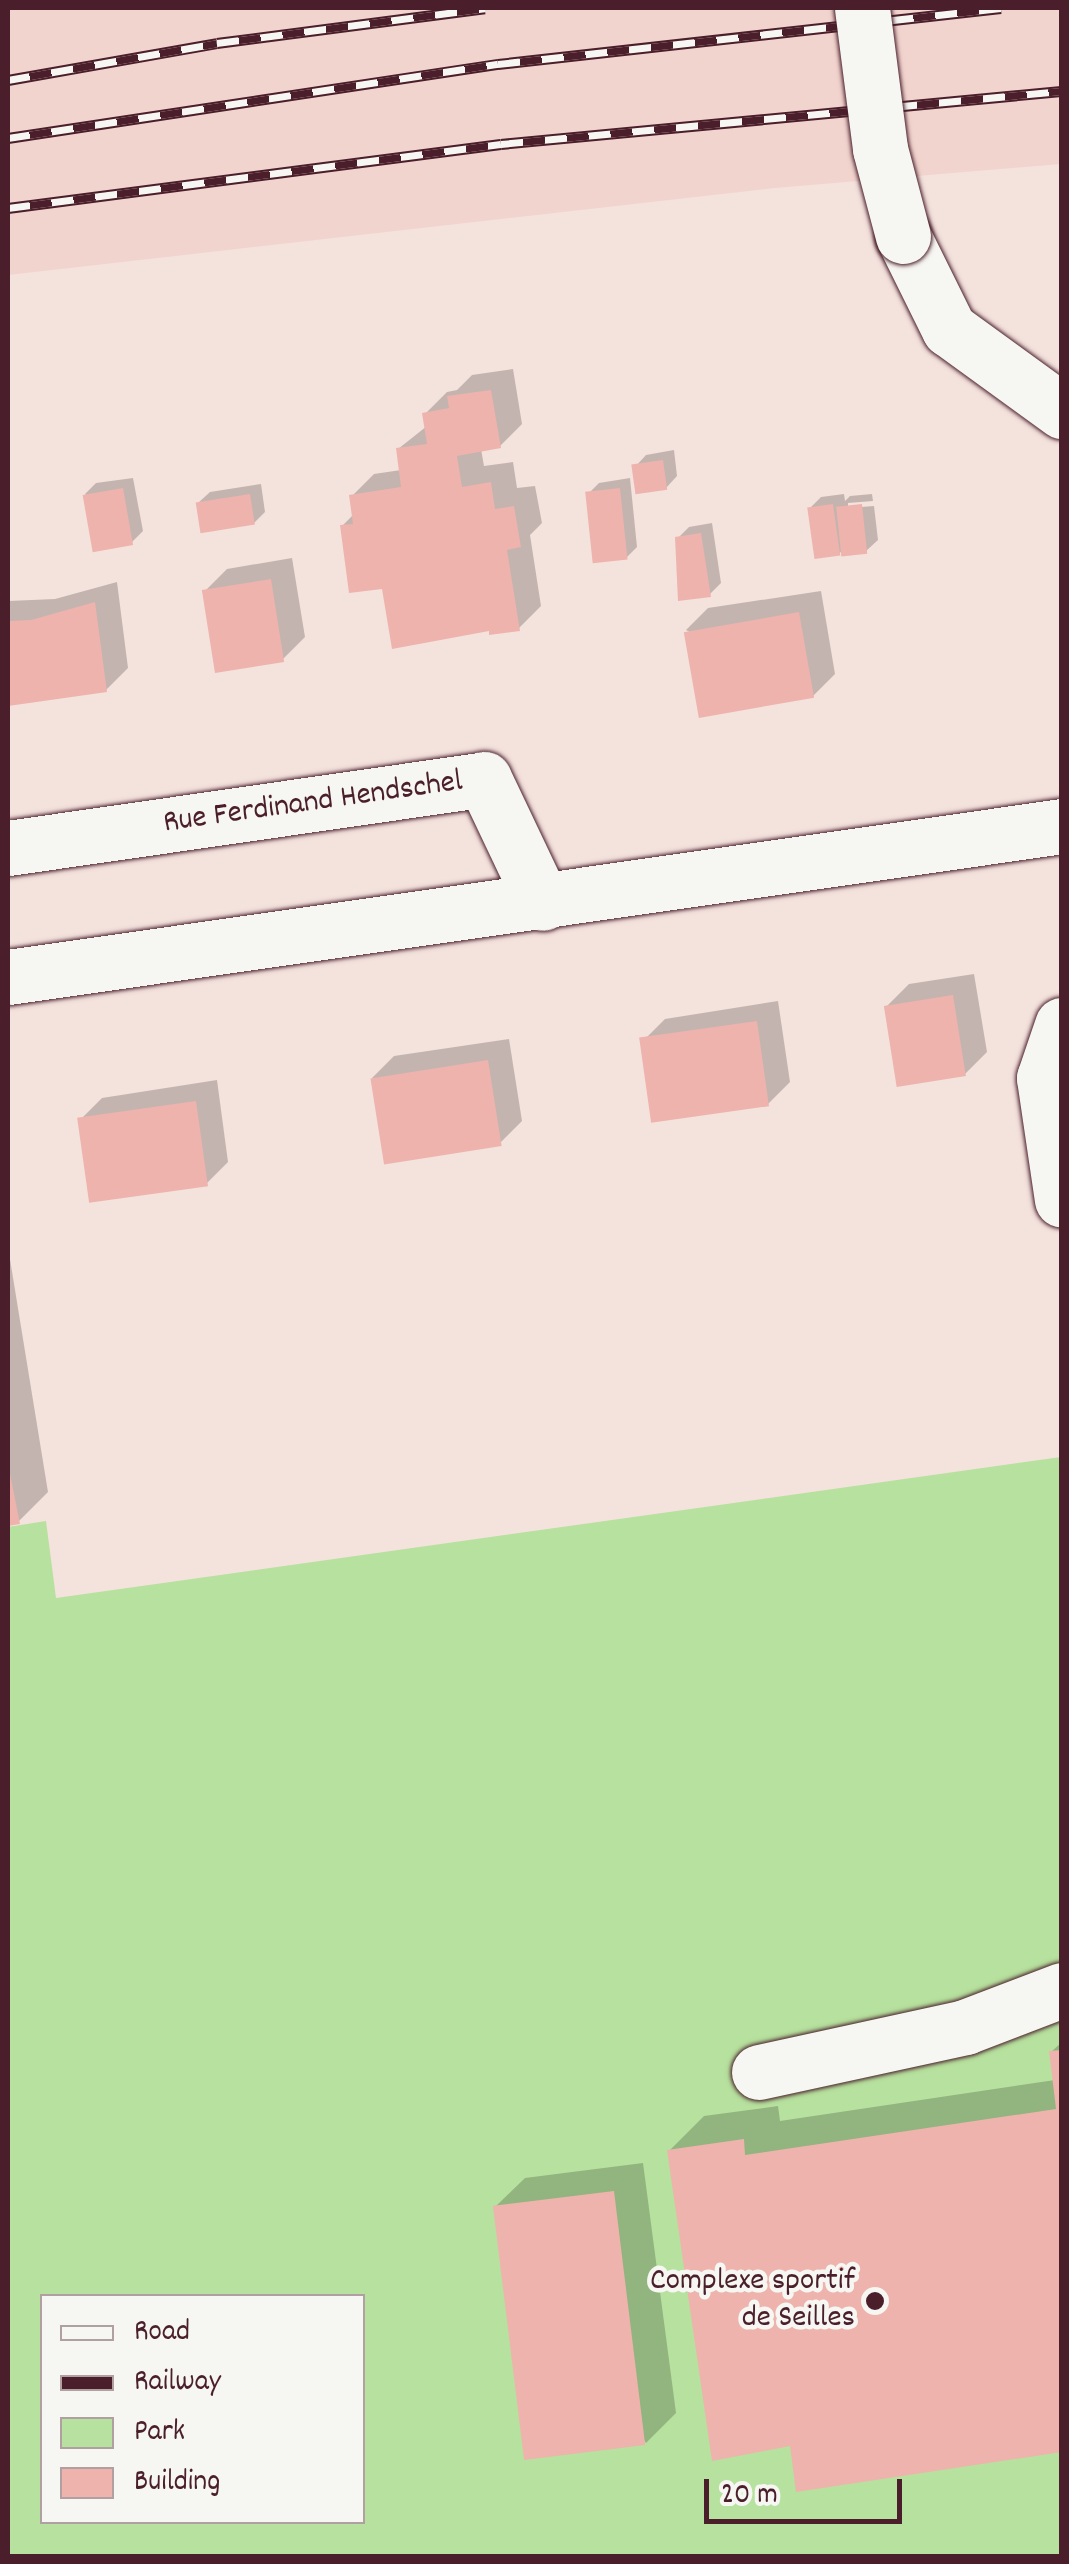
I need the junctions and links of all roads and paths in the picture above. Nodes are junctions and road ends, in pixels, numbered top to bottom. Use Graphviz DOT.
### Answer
graph roads {
  1 [pos="862,8"];
  2 [pos="1062,411"];
  3 [pos="1062,826"];
  4 [pos="8,848"];
  5 [pos="543,902"];
  6 [pos="8,977"];
  7 [pos="1062,1025"];
  8 [pos="1062,1200"];
  9 [pos="1062,1990"];
  10 [pos="759,2072"];
  1 -- 2 [label="street, bridge"];
  3 -- 5 [label="street"];
  4 -- 5 [label="street, Rue Ferdinand Hendschel"];
  5 -- 6 [label="street"];
  7 -- 8 [label="street"];
  9 -- 10 [label="street"];
}
